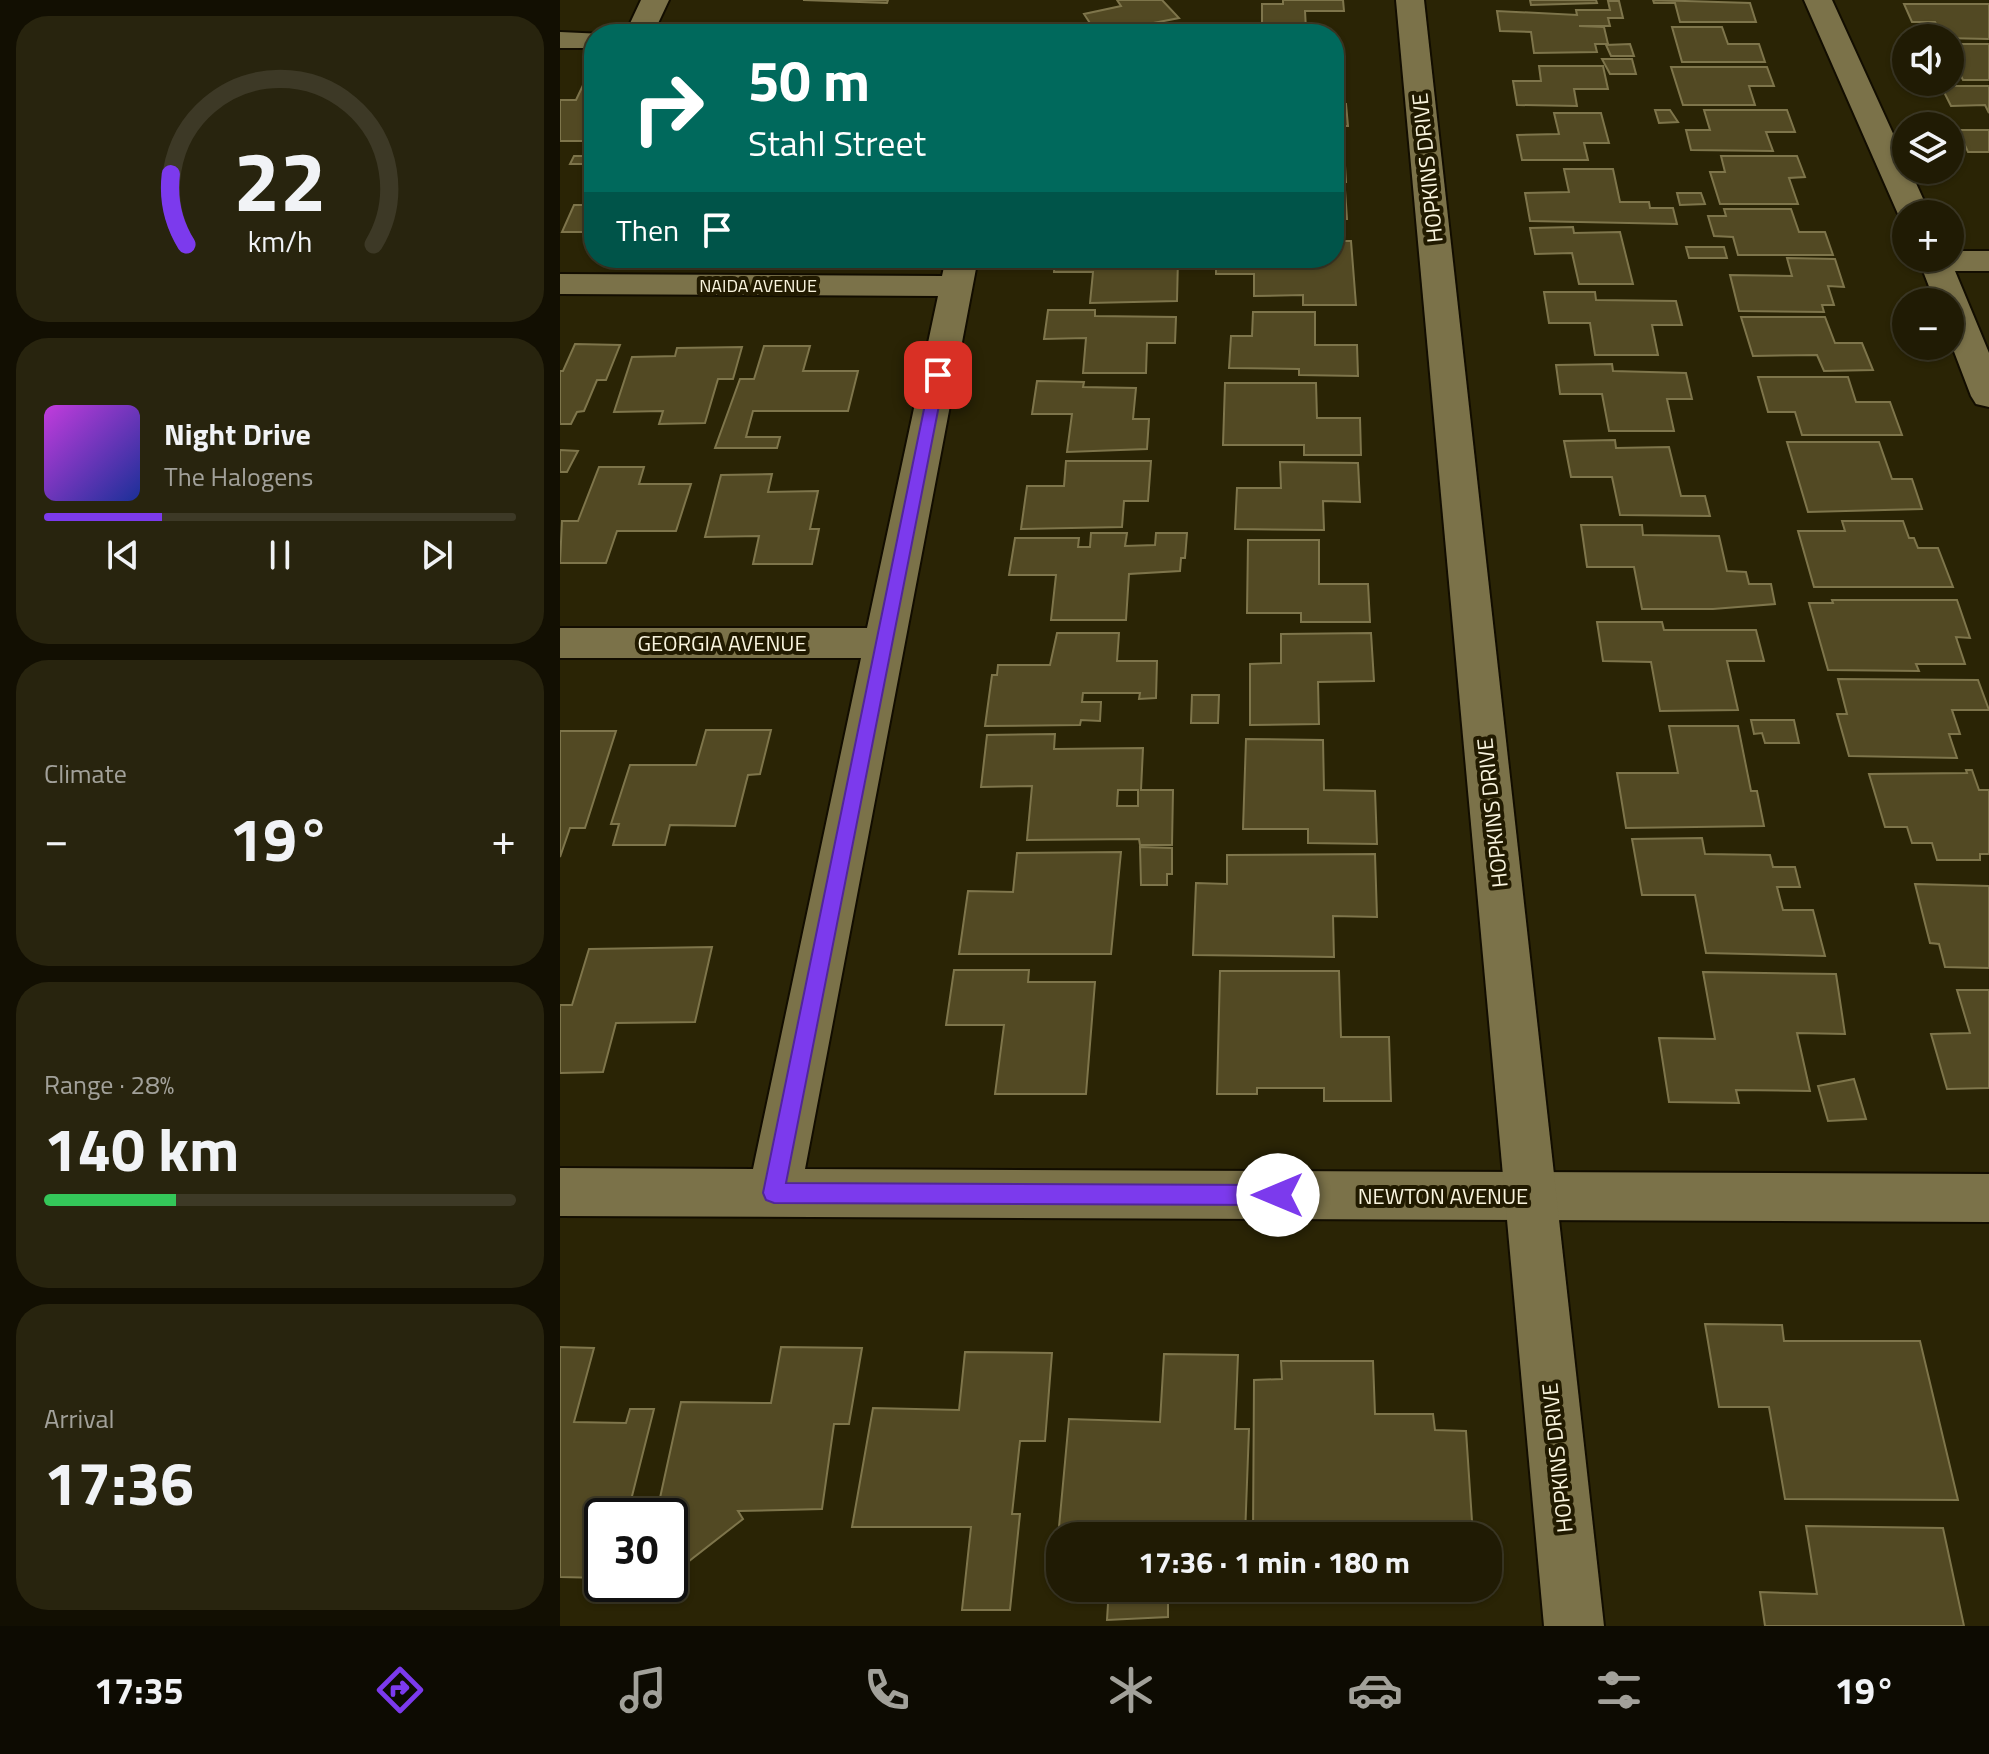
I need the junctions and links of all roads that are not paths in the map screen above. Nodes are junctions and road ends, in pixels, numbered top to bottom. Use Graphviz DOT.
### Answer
graph roads {
  1 [pos="655,0"];
  2 [pos="1410,0"];
  3 [pos="1818,0"];
  4 [pos="644,24"];
  5 [pos="560,40"];
  6 [pos="584,40"];
  7 [pos="1908,200"];
  8 [pos="1964,261"];
  9 [pos="1989,261"];
  10 [pos="959,272"];
  11 [pos="1940,272"];
  12 [pos="560,284"];
  13 [pos="1989,396"];
  14 [pos="560,643"];
  15 [pos="885,643"];
  16 [pos="560,1192"];
  17 [pos="774,1193"];
  18 [pos="1530,1196"];
  19 [pos="1989,1198"];
  20 [pos="1574,1626"];
  1 -- 4 [label="street"];
  2 -- 18 [label="street, HOPKINS DRIVE"];
  3 -- 7 [label="street"];
  5 -- 6 [label="street"];
  8 -- 9 [label="street"];
  10 -- 12 [label="street, NAIDA AVENUE"];
  10 -- 15 [label="street"];
  11 -- 13 [label="street"];
  14 -- 15 [label="street, GEORGIA AVENUE"];
  15 -- 17 [label="street"];
  16 -- 17 [label="street, NEWTON AVENUE"];
  17 -- 18 [label="street, NEWTON AVENUE"];
  18 -- 19 [label="street, NEWTON AVENUE"];
  18 -- 20 [label="street, HOPKINS DRIVE"];
}
